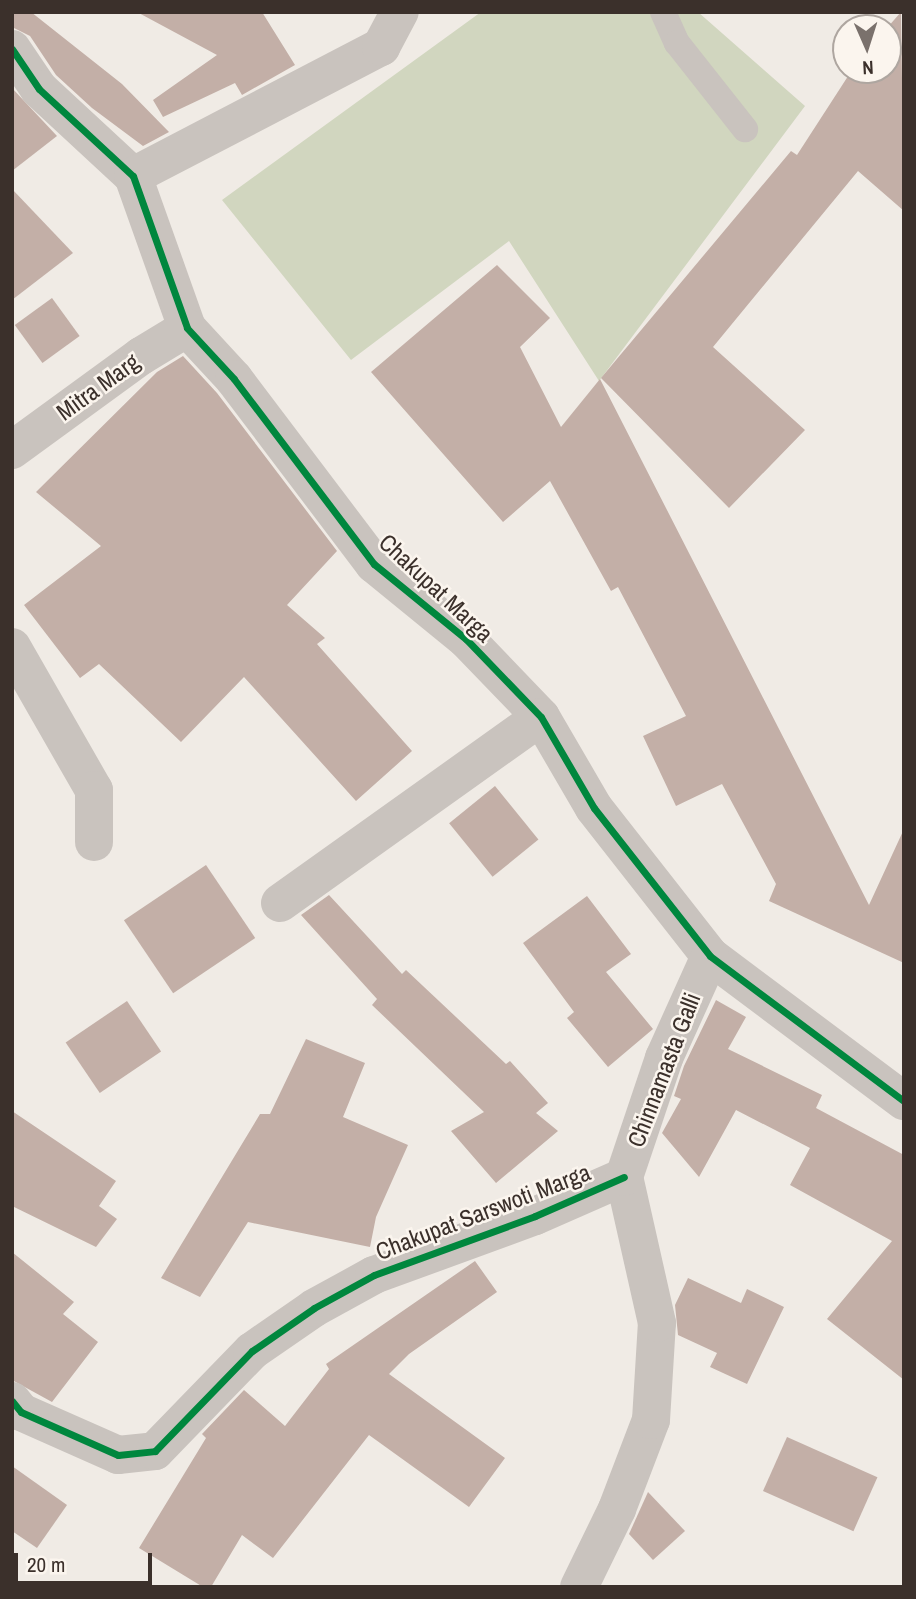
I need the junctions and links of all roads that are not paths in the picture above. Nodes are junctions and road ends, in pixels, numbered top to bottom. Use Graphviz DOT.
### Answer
graph roads {
  1 [pos="400,12"];
  2 [pos="663,12"];
  3 [pos="12,49"];
  4 [pos="745,129"];
  5 [pos="133,176"];
  6 [pos="187,328"];
  7 [pos="12,450"];
  8 [pos="12,647"];
  9 [pos="541,717"];
  10 [pos="94,842"];
  11 [pos="280,903"];
  12 [pos="710,956"];
  13 [pos="904,1101"];
  14 [pos="624,1177"];
  15 [pos="12,1401"];
  16 [pos="579,1587"];
  1 -- 5 [label="street"];
  2 -- 4 [label="lane"];
  3 -- 5 [label="street, Chakupat Marga"];
  5 -- 6 [label="street, Chakupat Marga"];
  6 -- 7 [label="street, Mitra Marg"];
  6 -- 9 [label="street, Chakupat Marga"];
  8 -- 10 [label="street"];
  9 -- 11 [label="street"];
  9 -- 12 [label="street, Chakupat Marga"];
  12 -- 13 [label="street, Chakupat Marga"];
  12 -- 14 [label="street, Chinnamasta Galli"];
  14 -- 15 [label="street, Chakupat Sarswoti Marga"];
  14 -- 16 [label="street, Chinnamasta Galli"];
}
